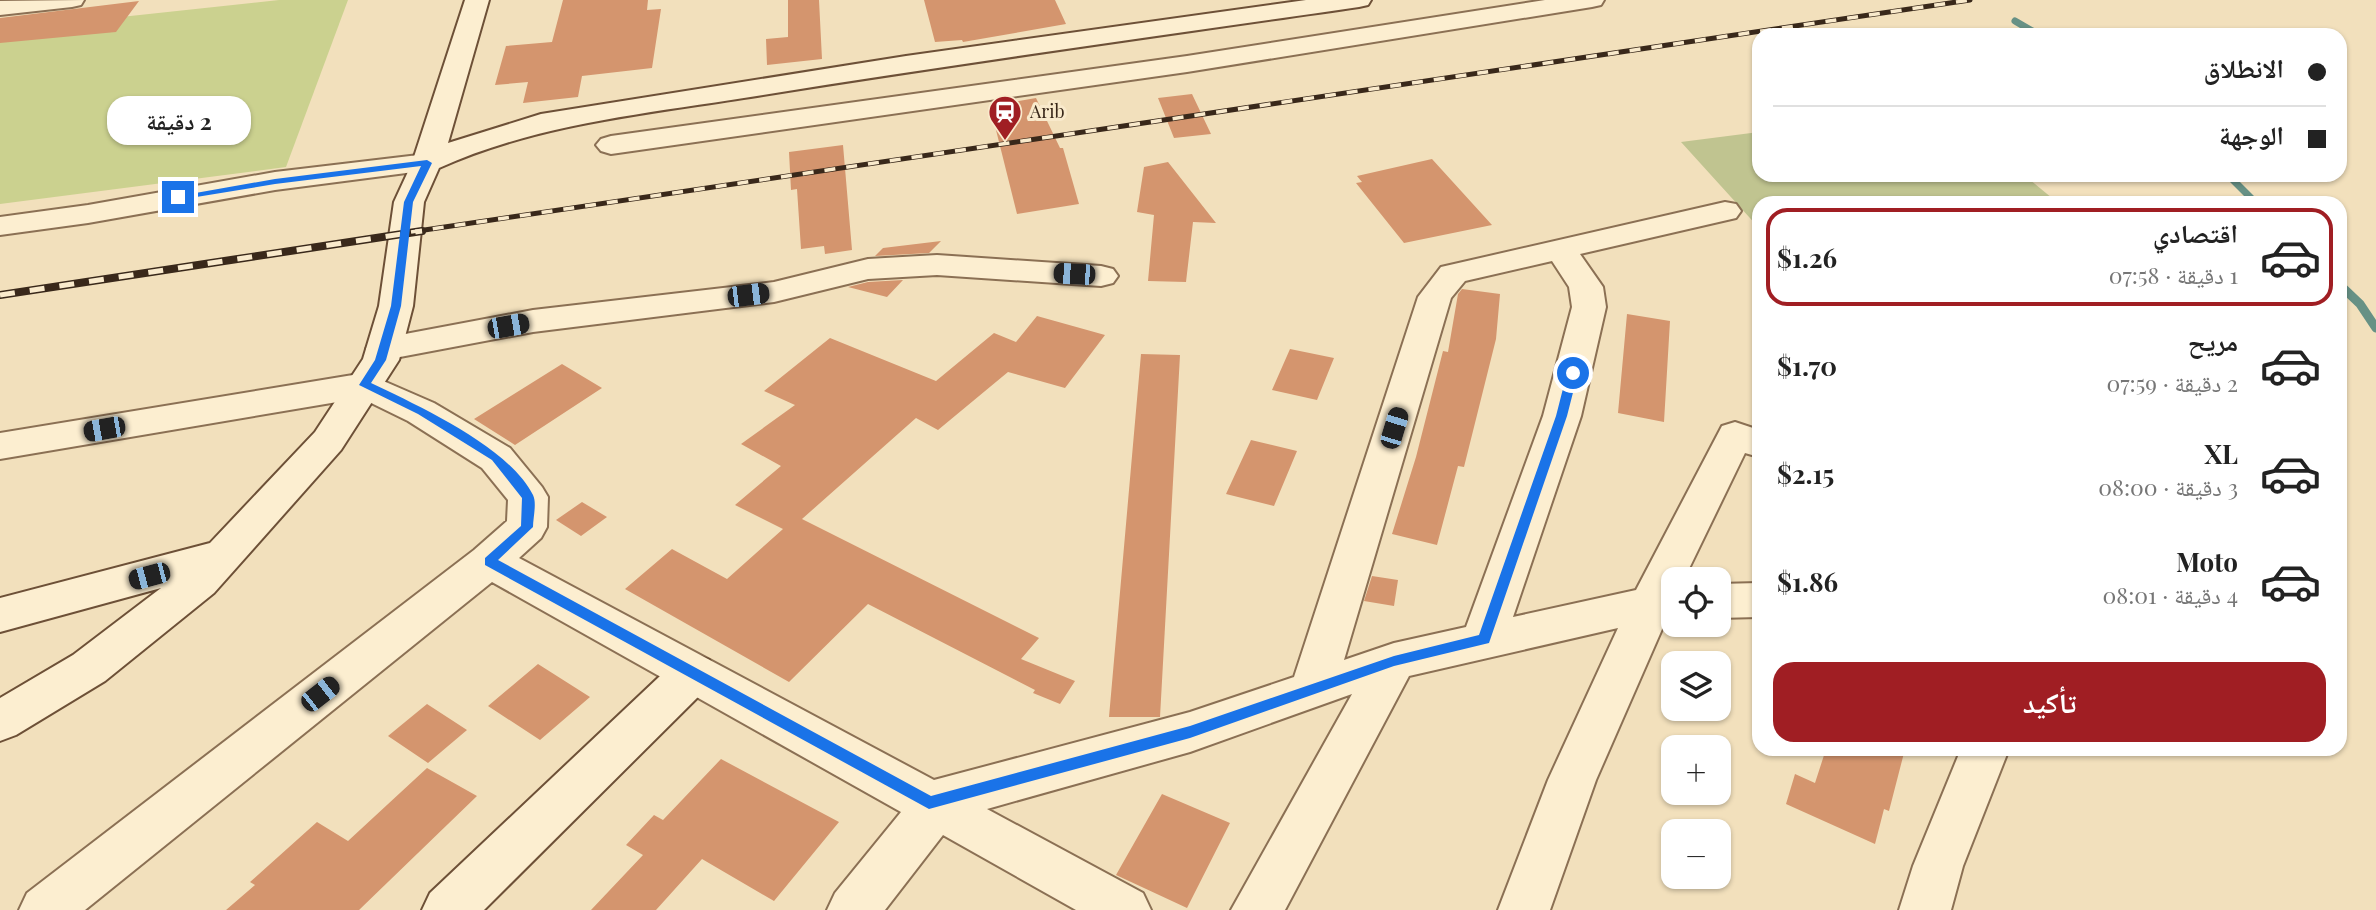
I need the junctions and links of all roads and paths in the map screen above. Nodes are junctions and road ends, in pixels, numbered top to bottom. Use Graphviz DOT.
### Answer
graph roads {
  1 [pos="72,0"];
  2 [pos="477,0"];
  3 [pos="1359,0"];
  4 [pos="1592,0"];
  5 [pos="0,8"];
  6 [pos="611,145"];
  7 [pos="427,163"];
  8 [pos="1725,211"];
  9 [pos="0,226"];
  10 [pos="1560,249"];
  11 [pos="1101,275"];
  12 [pos="374,367"];
  13 [pos="1752,441"];
  14 [pos="0,446"];
  15 [pos="223,556"];
  16 [pos="489,561"];
  17 [pos="1678,567"];
  18 [pos="1752,600"];
  19 [pos="1731,601"];
  20 [pos="1661,603"];
  21 [pos="1661,605"];
  22 [pos="0,615"];
  23 [pos="1484,639"];
  24 [pos="1394,661"];
  25 [pos="693,673"];
  26 [pos="1314,689"];
  27 [pos="0,721"];
  28 [pos="1982,756"];
  29 [pos="933,805"];
  30 [pos="45,910"];
  31 [pos="448,910"];
  32 [pos="853,910"];
  33 [pos="1125,910"];
  34 [pos="1257,910"];
  35 [pos="1524,910"];
  36 [pos="1925,910"];
  1 -- 5 [label="street"];
  2 -- 7 [label="street"];
  3 -- 7 [label="street"];
  4 -- 6 [label="street"];
  7 -- 9 [label="street"];
  7 -- 12 [label="street"];
  8 -- 10 [label="street"];
  10 -- 23 [label="street"];
  10 -- 26 [label="street"];
  11 -- 12 [label="street"];
  12 -- 14 [label="street"];
  12 -- 15 [label="street"];
  12 -- 16 [label="street"];
  13 -- 17 [label="street"];
  15 -- 22 [label="street"];
  15 -- 27 [label="street"];
  16 -- 25 [label="street"];
  16 -- 30 [label="street"];
  18 -- 19 [label="street"];
  20 -- 23 [label="street"];
  21 -- 35 [label="street"];
  23 -- 24 [label="street"];
  24 -- 26 [label="street"];
  24 -- 34 [label="street"];
  25 -- 29 [label="street"];
  25 -- 31 [label="street"];
  26 -- 29 [label="street"];
  28 -- 36 [label="street"];
  29 -- 32 [label="street"];
  29 -- 33 [label="street"];
}
